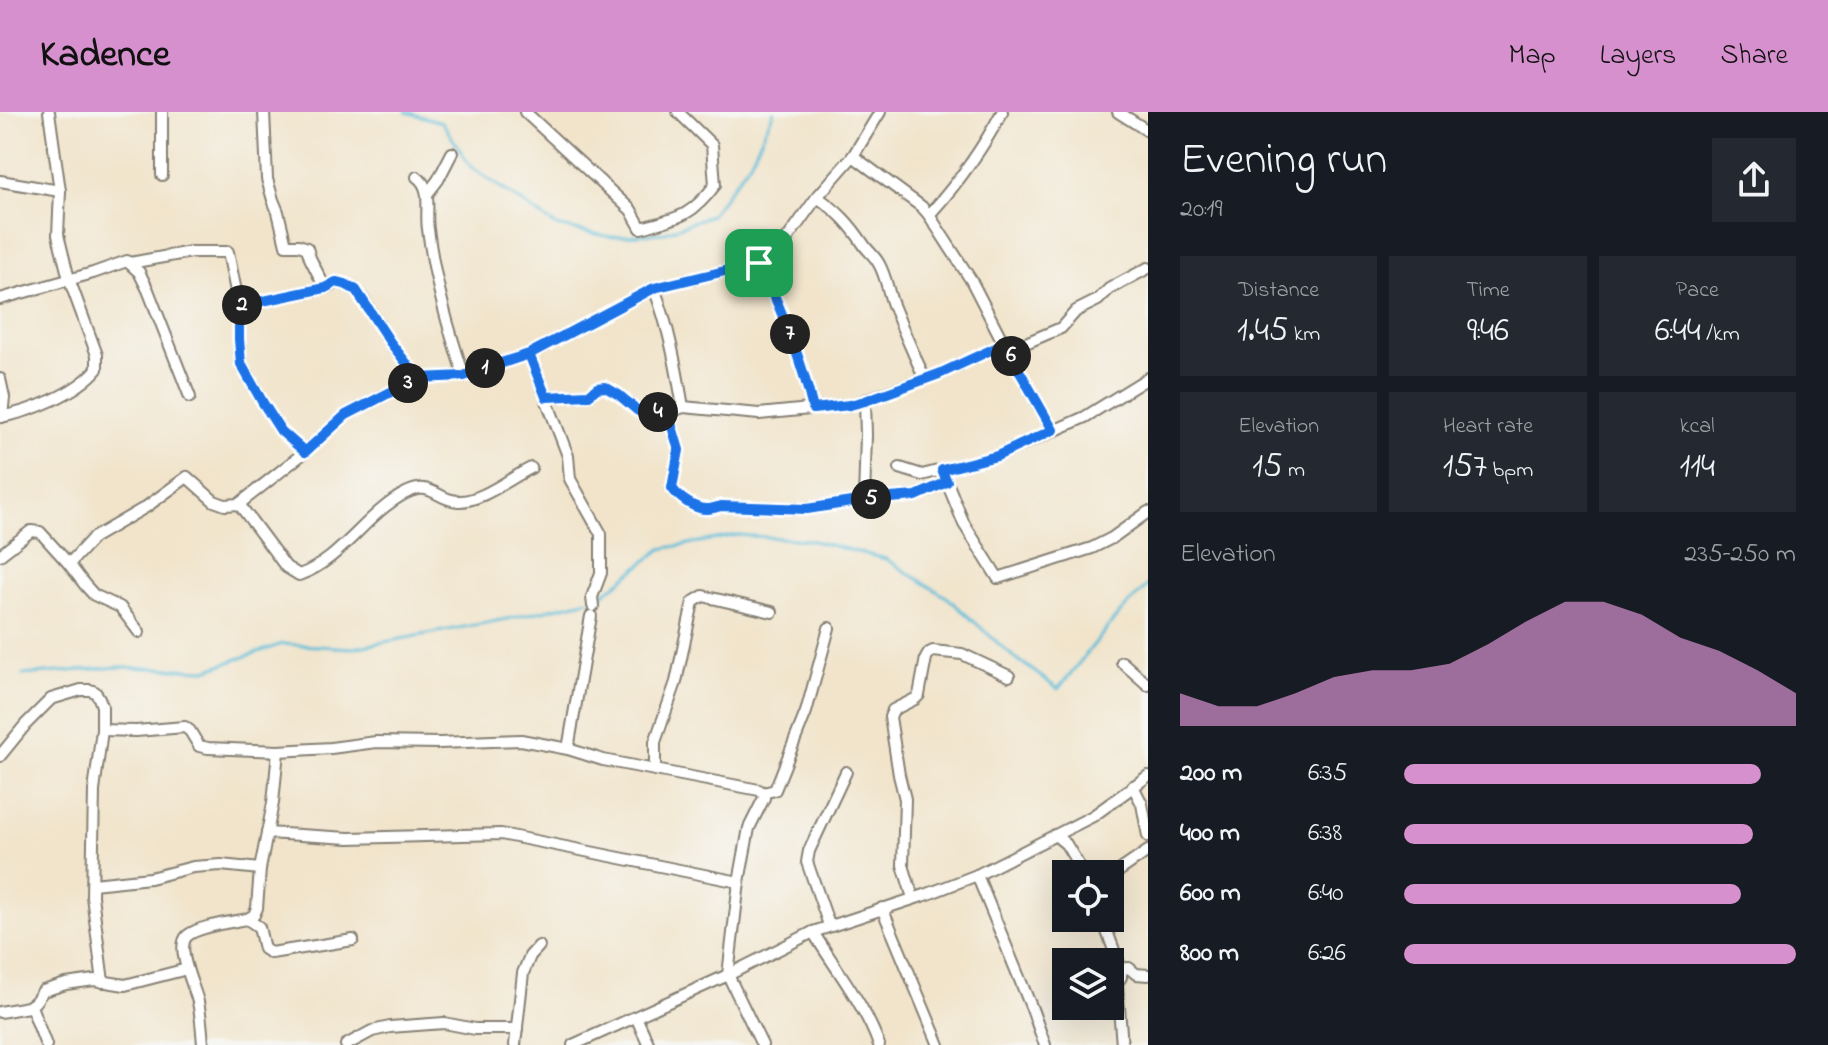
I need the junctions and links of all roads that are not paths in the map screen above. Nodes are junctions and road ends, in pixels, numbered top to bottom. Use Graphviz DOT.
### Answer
graph roads {
  1 [pos="49,112"];
  2 [pos="162,112"];
  3 [pos="264,112"];
  4 [pos="525,112"];
  5 [pos="678,112"];
  6 [pos="880,112"];
  7 [pos="1002,112"];
  8 [pos="1118,112"];
  9 [pos="1148,131"];
  10 [pos="452,153"];
  11 [pos="853,156"];
  12 [pos="162,175"];
  13 [pos="417,177"];
  14 [pos="0,181"];
  15 [pos="60,191"];
  16 [pos="428,193"];
  17 [pos="817,197"];
  18 [pos="929,215"];
  19 [pos="130,263"];
  20 [pos="759,263"];
  21 [pos="1148,268"];
  22 [pos="69,279"];
  23 [pos="325,288"];
  24 [pos="654,288"];
  25 [pos="0,299"];
  26 [pos="239,306"];
  27 [pos="1004,344"];
  28 [pos="529,354"];
  29 [pos="464,376"];
  30 [pos="418,378"];
  31 [pos="1148,378"];
  32 [pos="0,379"];
  33 [pos="925,379"];
  34 [pos="190,397"];
  35 [pos="546,397"];
  36 [pos="865,401"];
  37 [pos="683,407"];
  38 [pos="813,409"];
  39 [pos="668,413"];
  40 [pos="1,417"];
  41 [pos="1053,430"];
  42 [pos="305,452"];
  43 [pos="531,468"];
  44 [pos="900,468"];
  45 [pos="942,470"];
  46 [pos="947,482"];
  47 [pos="864,500"];
  48 [pos="239,504"];
  49 [pos="1148,512"];
  50 [pos="0,555"];
  51 [pos="69,564"];
  52 [pos="772,612"];
  53 [pos="829,628"];
  54 [pos="139,632"];
  55 [pos="1122,662"];
  56 [pos="1009,676"];
  57 [pos="1148,685"];
  58 [pos="102,730"];
  59 [pos="568,749"];
  60 [pos="278,751"];
  61 [pos="0,756"];
  62 [pos="655,770"];
  63 [pos="846,772"];
  64 [pos="1148,776"];
  65 [pos="1133,786"];
  66 [pos="763,793"];
  67 [pos="267,833"];
  68 [pos="1055,835"];
  69 [pos="1148,836"];
  70 [pos="1148,851"];
  71 [pos="1076,860"];
  72 [pos="1124,868"];
  73 [pos="260,869"];
  74 [pos="977,875"];
  75 [pos="739,882"];
  76 [pos="93,884"];
  77 [pos="913,898"];
  78 [pos="882,908"];
  79 [pos="247,919"];
  80 [pos="829,925"];
  81 [pos="813,932"];
  82 [pos="353,940"];
  83 [pos="539,946"];
  84 [pos="187,969"];
  85 [pos="1124,969"];
  86 [pos="728,975"];
  87 [pos="1148,975"];
  88 [pos="103,982"];
  89 [pos="31,1006"];
  90 [pos="0,1012"];
  91 [pos="636,1017"];
  92 [pos="1120,1020"];
  93 [pos="517,1039"];
  94 [pos="46,1045"];
  95 [pos="203,1045"];
  96 [pos="346,1045"];
  97 [pos="573,1045"];
  98 [pos="649,1045"];
  99 [pos="762,1045"];
  100 [pos="879,1045"];
  101 [pos="939,1045"];
  102 [pos="1045,1045"];
  103 [pos="1122,1045"];
  1 -- 15 [label="street"];
  2 -- 12 [label="street"];
  3 -- 23 [label="street"];
  4 -- 5 [label="street"];
  6 -- 11 [label="street"];
  7 -- 18 [label="street"];
  8 -- 9 [label="street"];
  10 -- 16 [label="street"];
  11 -- 17 [label="street"];
  11 -- 18 [label="street"];
  13 -- 16 [label="street"];
  14 -- 15 [label="street"];
  15 -- 22 [label="street"];
  16 -- 29 [label="street"];
  17 -- 20 [label="street"];
  17 -- 33 [label="street"];
  18 -- 27 [label="street"];
  19 -- 22 [label="street"];
  19 -- 26 [label="street"];
  19 -- 34 [label="street"];
  20 -- 24 [label="street"];
  20 -- 38 [label="street"];
  21 -- 27 [label="street"];
  22 -- 25 [label="street"];
  22 -- 40 [label="street"];
  23 -- 26 [label="street"];
  23 -- 30 [label="street"];
  24 -- 28 [label="street"];
  24 -- 37 [label="street"];
  26 -- 42 [label="street"];
  27 -- 33 [label="street"];
  27 -- 41 [label="street"];
  28 -- 29 [label="street"];
  28 -- 35 [label="street"];
  29 -- 30 [label="street"];
  30 -- 42 [label="street"];
  31 -- 41 [label="street"];
  32 -- 40 [label="street"];
  33 -- 36 [label="street"];
  35 -- 39 [label="street"];
  35 -- 59 [label="street"];
  36 -- 38 [label="street"];
  36 -- 47 [label="street"];
  37 -- 38 [label="street"];
  37 -- 39 [label="street"];
  39 -- 47 [label="street"];
  41 -- 45 [label="street"];
  42 -- 48 [label="street"];
  43 -- 48 [label="street"];
  44 -- 45 [label="street"];
  45 -- 46 [label="street"];
  46 -- 47 [label="street"];
  46 -- 49 [label="street"];
  48 -- 51 [label="street"];
  50 -- 51 [label="street"];
  51 -- 54 [label="street"];
  52 -- 62 [label="street"];
  53 -- 66 [label="street"];
  55 -- 57 [label="street"];
  56 -- 77 [label="street"];
  58 -- 60 [label="street"];
  58 -- 61 [label="street"];
  58 -- 76 [label="street"];
  59 -- 60 [label="street"];
  59 -- 62 [label="street"];
  60 -- 67 [label="street"];
  62 -- 66 [label="street"];
  63 -- 80 [label="street"];
  64 -- 65 [label="street"];
  65 -- 68 [label="street"];
  65 -- 69 [label="street"];
  66 -- 75 [label="street"];
  67 -- 73 [label="street"];
  67 -- 75 [label="street"];
  68 -- 71 [label="street"];
  68 -- 74 [label="street"];
  70 -- 72 [label="street"];
  73 -- 76 [label="street"];
  73 -- 79 [label="street"];
  74 -- 77 [label="street"];
  74 -- 102 [label="street"];
  75 -- 86 [label="street"];
  76 -- 88 [label="street"];
  77 -- 78 [label="street"];
  78 -- 80 [label="street"];
  78 -- 101 [label="street"];
  79 -- 82 [label="street"];
  79 -- 84 [label="street"];
  80 -- 81 [label="street"];
  81 -- 86 [label="street"];
  81 -- 100 [label="street"];
  83 -- 93 [label="street"];
  84 -- 88 [label="street"];
  84 -- 95 [label="street"];
  85 -- 87 [label="street"];
  86 -- 91 [label="street"];
  86 -- 99 [label="street"];
  88 -- 89 [label="street"];
  89 -- 90 [label="street"];
  89 -- 94 [label="street"];
  91 -- 97 [label="street"];
  91 -- 98 [label="street"];
  92 -- 103 [label="street"];
  93 -- 96 [label="street"];
}
